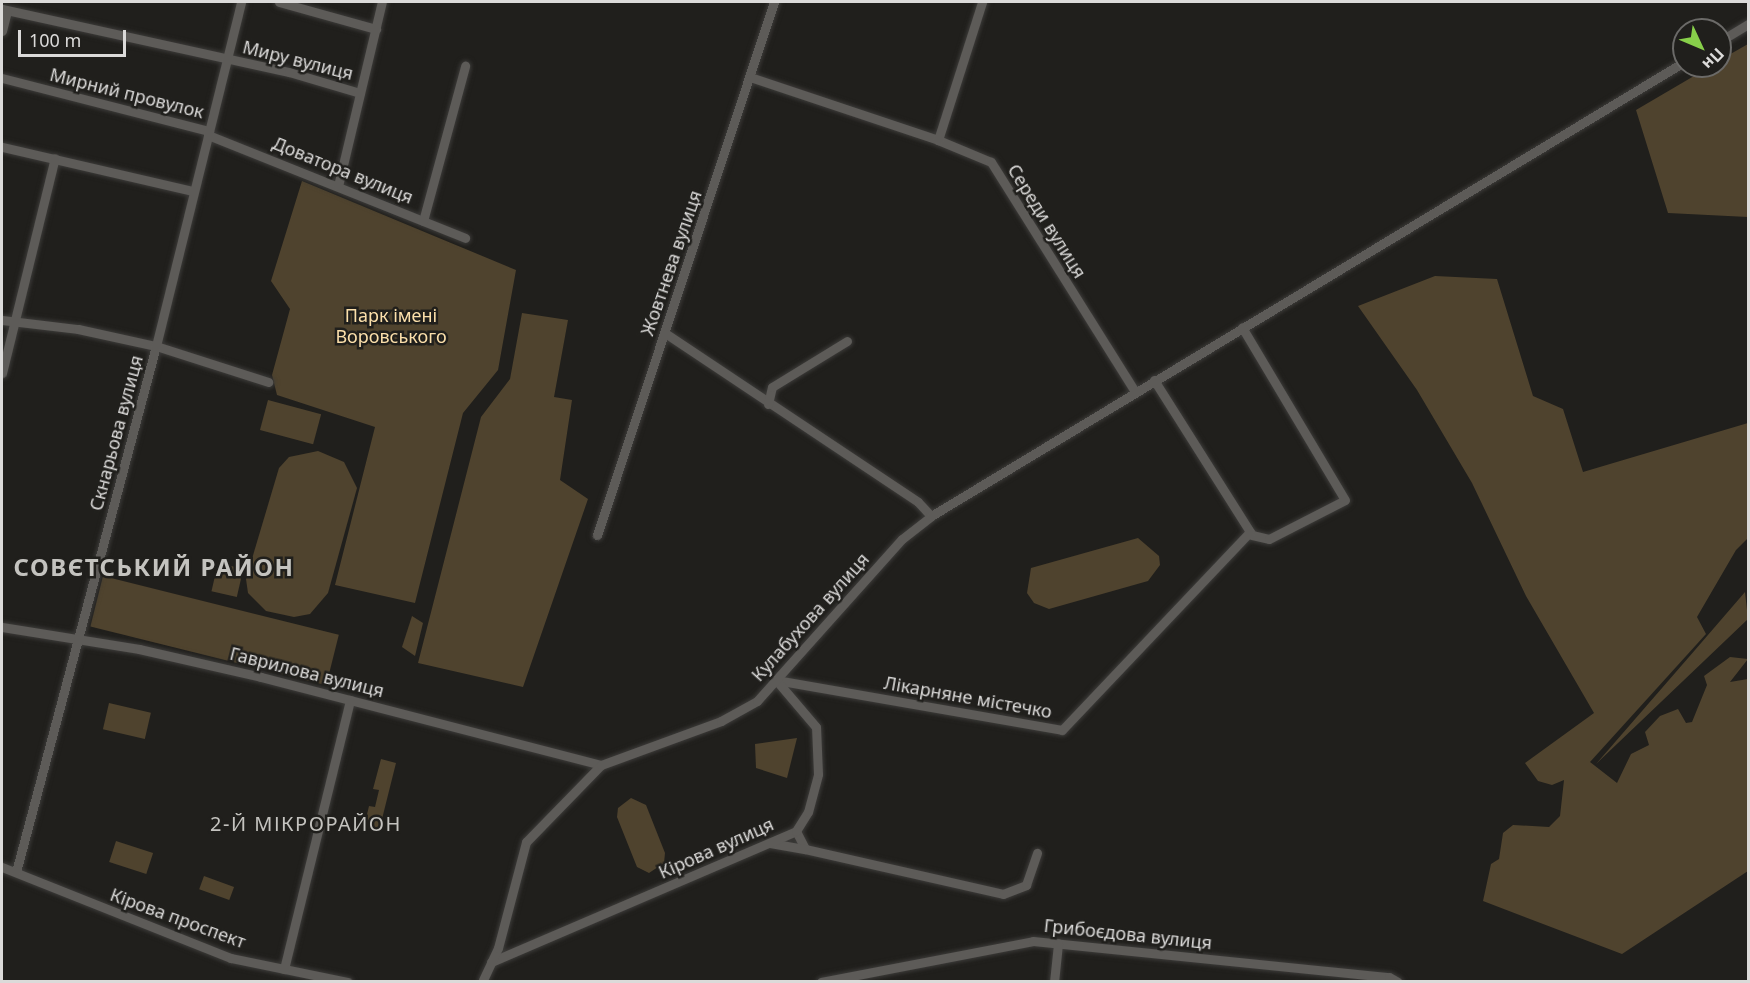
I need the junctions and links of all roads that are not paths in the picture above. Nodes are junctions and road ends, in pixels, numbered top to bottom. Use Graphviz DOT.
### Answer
graph roads {
  1 [pos="241,2"];
  2 [pos="279,2"];
  3 [pos="382,2"];
  4 [pos="774,2"];
  5 [pos="982,2"];
  6 [pos="4,10"];
  7 [pos="1749,24"];
  8 [pos="376,29"];
  9 [pos="2,31"];
  10 [pos="1732,34"];
  11 [pos="228,60"];
  12 [pos="465,66"];
  13 [pos="1672,69"];
  14 [pos="750,77"];
  15 [pos="2,78"];
  16 [pos="360,93"];
  17 [pos="208,133"];
  18 [pos="938,140"];
  19 [pos="2,147"];
  20 [pos="55,158"];
  21 [pos="338,186"];
  22 [pos="192,191"];
  23 [pos="423,220"];
  24 [pos="465,238"];
  25 [pos="2,320"];
  26 [pos="14,322"];
  27 [pos="1242,327"];
  28 [pos="665,333"];
  29 [pos="847,341"];
  30 [pos="156,346"];
  31 [pos="2,373"];
  32 [pos="1154,380"];
  33 [pos="268,382"];
  34 [pos="1135,392"];
  35 [pos="768,404"];
  36 [pos="931,516"];
  37 [pos="1250,532"];
  38 [pos="597,535"];
  39 [pos="2,627"];
  40 [pos="79,639"];
  41 [pos="776,680"];
  42 [pos="350,700"];
  43 [pos="602,765"];
  44 [pos="796,831"];
  45 [pos="770,843"];
  46 [pos="805,849"];
  47 [pos="1037,853"];
  48 [pos="2,867"];
  49 [pos="16,872"];
  50 [pos="1058,944"];
  51 [pos="491,962"];
  52 [pos="284,969"];
  53 [pos="348,981"];
  54 [pos="481,981"];
  55 [pos="821,981"];
  56 [pos="1054,981"];
  57 [pos="1398,981"];
  1 -- 11 [label="street, Скнарьова вулиця"];
  2 -- 8 [label="street"];
  3 -- 8 [label="street"];
  4 -- 14 [label="street, Жовтнева вулиця"];
  5 -- 18 [label="street"];
  6 -- 9 [label="street"];
  6 -- 11 [label="street, Миру вулиця"];
  7 -- 10 [label="street"];
  8 -- 16 [label="street"];
  11 -- 16 [label="street, Миру вулиця"];
  11 -- 17 [label="street, Скнарьова вулиця"];
  12 -- 23 [label="street"];
  13 -- 27 [label="street, Кулабухова вулиця"];
  14 -- 18 [label="street, Середи вулиця"];
  14 -- 28 [label="street, Жовтнева вулиця"];
  15 -- 17 [label="street, Мирний провулок"];
  16 -- 21 [label="street"];
  17 -- 21 [label="street, Доватора вулиця"];
  17 -- 22 [label="street, Скнарьова вулиця"];
  18 -- 34 [label="street, Середи вулиця"];
  19 -- 20 [label="street"];
  20 -- 22 [label="street"];
  20 -- 26 [label="street"];
  21 -- 23 [label="street, Доватора вулиця"];
  22 -- 30 [label="street, Скнарьова вулиця"];
  23 -- 24 [label="street, Доватора вулиця"];
  25 -- 26 [label="street"];
  26 -- 30 [label="street"];
  26 -- 31 [label="street"];
  27 -- 32 [label="street, Кулабухова вулиця"];
  27 -- 37 [label="street"];
  28 -- 35 [label="street"];
  28 -- 38 [label="street, Жовтнева вулиця"];
  29 -- 35 [label="street"];
  30 -- 33 [label="street"];
  30 -- 40 [label="street, Скнарьова вулиця"];
  32 -- 34 [label="street, Кулабухова вулиця"];
  32 -- 37 [label="street"];
  34 -- 36 [label="street, Кулабухова вулиця"];
  35 -- 36 [label="street"];
  36 -- 41 [label="street, Кулабухова вулиця"];
  37 -- 41 [label="street, Лікарняне містечко"];
  39 -- 40 [label="street, Гаврилова вулиця"];
  40 -- 42 [label="street, Гаврилова вулиця"];
  40 -- 49 [label="street, Скнарьова вулиця"];
  41 -- 43 [label="street, Кулабухова вулиця"];
  41 -- 44 [label="street, Кірова вулиця"];
  42 -- 43 [label="street, Гаврилова вулиця"];
  42 -- 52 [label="street"];
  43 -- 51 [label="street, Кулабухова вулиця"];
  44 -- 45 [label="street, Кірова вулиця"];
  44 -- 46 [label="street"];
  45 -- 46 [label="street"];
  45 -- 51 [label="street, Кірова вулиця"];
  46 -- 47 [label="street"];
  48 -- 49 [label="street, Кірова проспект"];
  49 -- 52 [label="street, Кірова проспект"];
  50 -- 55 [label="street, Грибоєдова вулиця"];
  50 -- 56 [label="street"];
  50 -- 57 [label="street, Грибоєдова вулиця"];
  51 -- 54 [label="street, Кулабухова вулиця"];
  52 -- 53 [label="street, Кірова проспект"];
}
